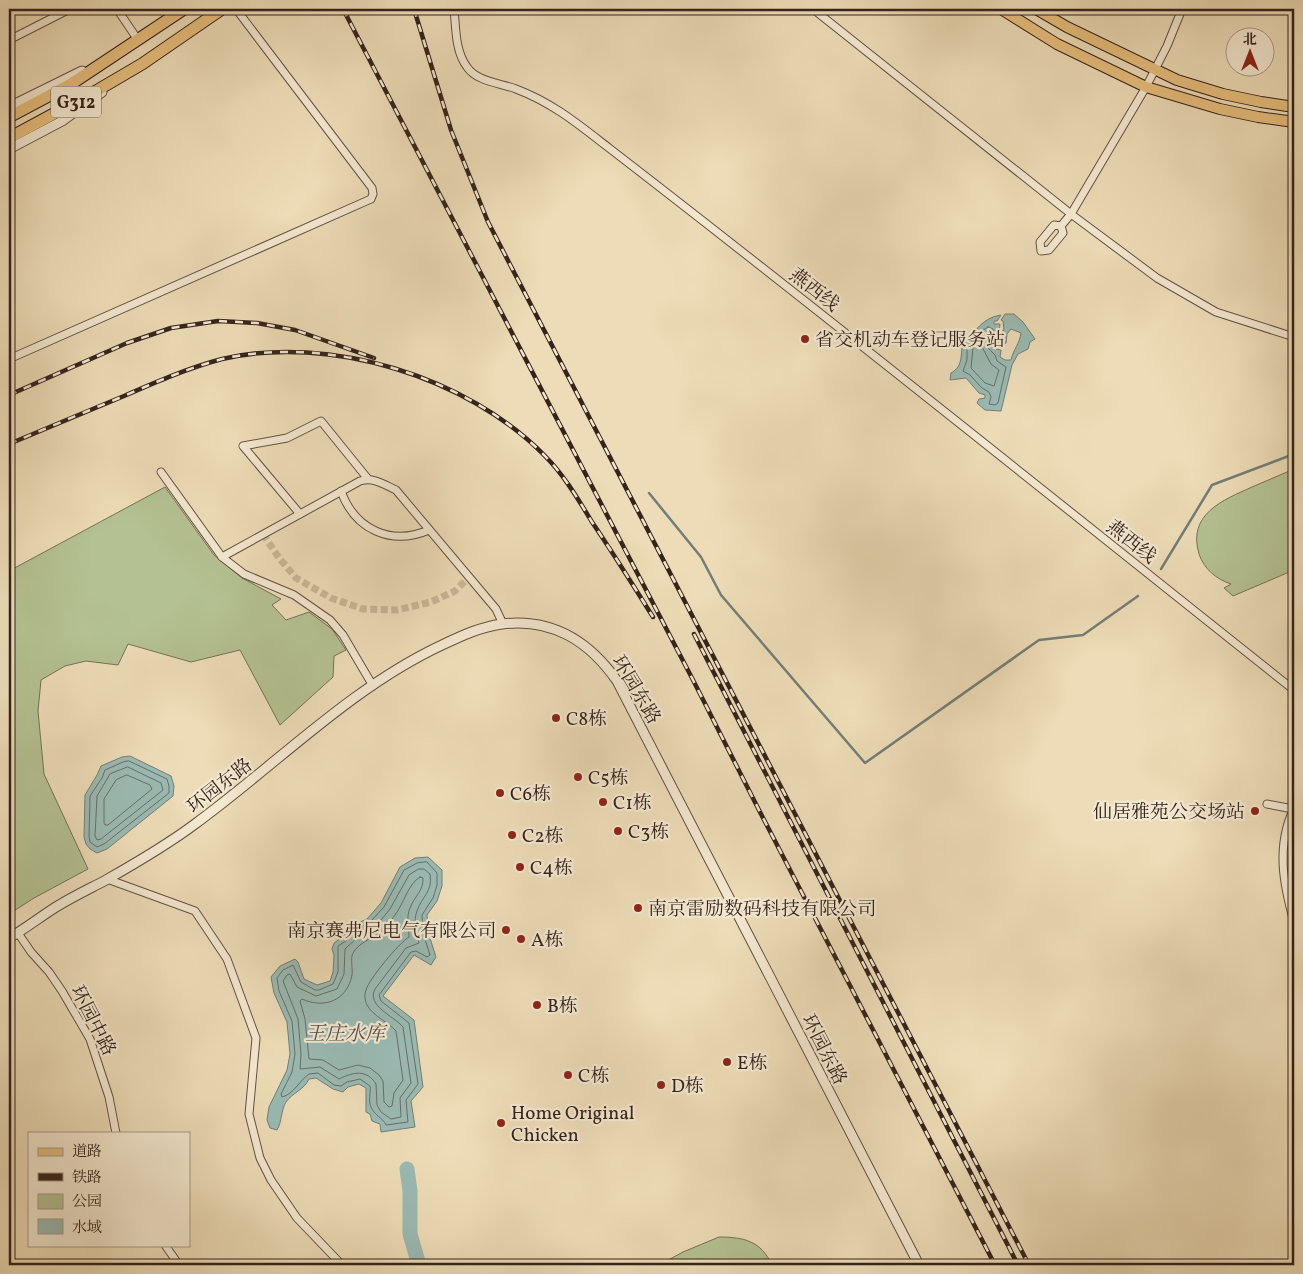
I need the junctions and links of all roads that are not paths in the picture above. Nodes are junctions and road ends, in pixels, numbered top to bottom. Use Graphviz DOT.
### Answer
graph roads {
  1 [pos="70,9"];
  2 [pos="116,9"];
  3 [pos="222,9"];
  4 [pos="236,9"];
  5 [pos="454,9"];
  6 [pos="813,9"];
  7 [pos="1001,9"];
  8 [pos="1036,9"];
  9 [pos="1182,9"];
  10 [pos="180,11"];
  11 [pos="9,40"];
  12 [pos="138,40"];
  13 [pos="121,52"];
  14 [pos="142,64"];
  15 [pos="1155,70"];
  16 [pos="1146,88"];
  17 [pos="9,107"];
  18 [pos="1294,107"];
  19 [pos="9,117"];
  20 [pos="1294,122"];
  21 [pos="9,138"];
  22 [pos="9,149"];
  23 [pos="1072,214"];
  24 [pos="1061,226"];
  25 [pos="1294,337"];
  26 [pos="9,359"];
  27 [pos="161,472"];
  28 [pos="368,479"];
  29 [pos="341,492"];
  30 [pos="300,514"];
  31 [pos="429,530"];
  32 [pos="222,557"];
  33 [pos="503,624"];
  34 [pos="373,686"];
  35 [pos="1294,690"];
  36 [pos="1268,804"];
  37 [pos="1294,808"];
  38 [pos="107,880"];
  39 [pos="1294,922"];
  40 [pos="18,933"];
  41 [pos="9,938"];
  42 [pos="116,1132"];
  43 [pos="166,1246"];
  44 [pos="179,1265"];
  45 [pos="342,1265"];
  46 [pos="919,1265"];
  1 -- 11 [label="street"];
  2 -- 12 [label="street"];
  3 -- 14 [label="highway, G312"];
  4 -- 26 [label="street"];
  5 -- 35 [label="street, 燕西线"];
  6 -- 23 [label="street"];
  7 -- 16 [label="main road"];
  8 -- 15 [label="main road"];
  9 -- 15 [label="street"];
  10 -- 12 [label="highway, G312"];
  12 -- 13 [label="highway, G312"];
  13 -- 17 [label="street"];
  13 -- 19 [label="highway, G312"];
  14 -- 21 [label="highway, G312"];
  14 -- 22 [label="street"];
  15 -- 16 [label="street"];
  15 -- 18 [label="main road"];
  16 -- 20 [label="main road"];
  16 -- 23 [label="street"];
  23 -- 24 [label="street"];
  23 -- 25 [label="street"];
  27 -- 32 [label="street"];
  28 -- 29 [label="street"];
  28 -- 30 [label="street"];
  28 -- 31 [label="street"];
  29 -- 30 [label="street"];
  29 -- 31 [label="street"];
  30 -- 32 [label="street"];
  31 -- 33 [label="street"];
  32 -- 34 [label="street"];
  33 -- 34 [label="street, 环园东路"];
  33 -- 46 [label="street, 环园东路"];
  34 -- 38 [label="street, 环园东路"];
  36 -- 37 [label="street"];
  37 -- 39 [label="street"];
  38 -- 40 [label="street, 环园东路"];
  38 -- 45 [label="street"];
  40 -- 41 [label="street, 环园东路"];
  40 -- 42 [label="street, 环园中路"];
  43 -- 44 [label="street"];
}
